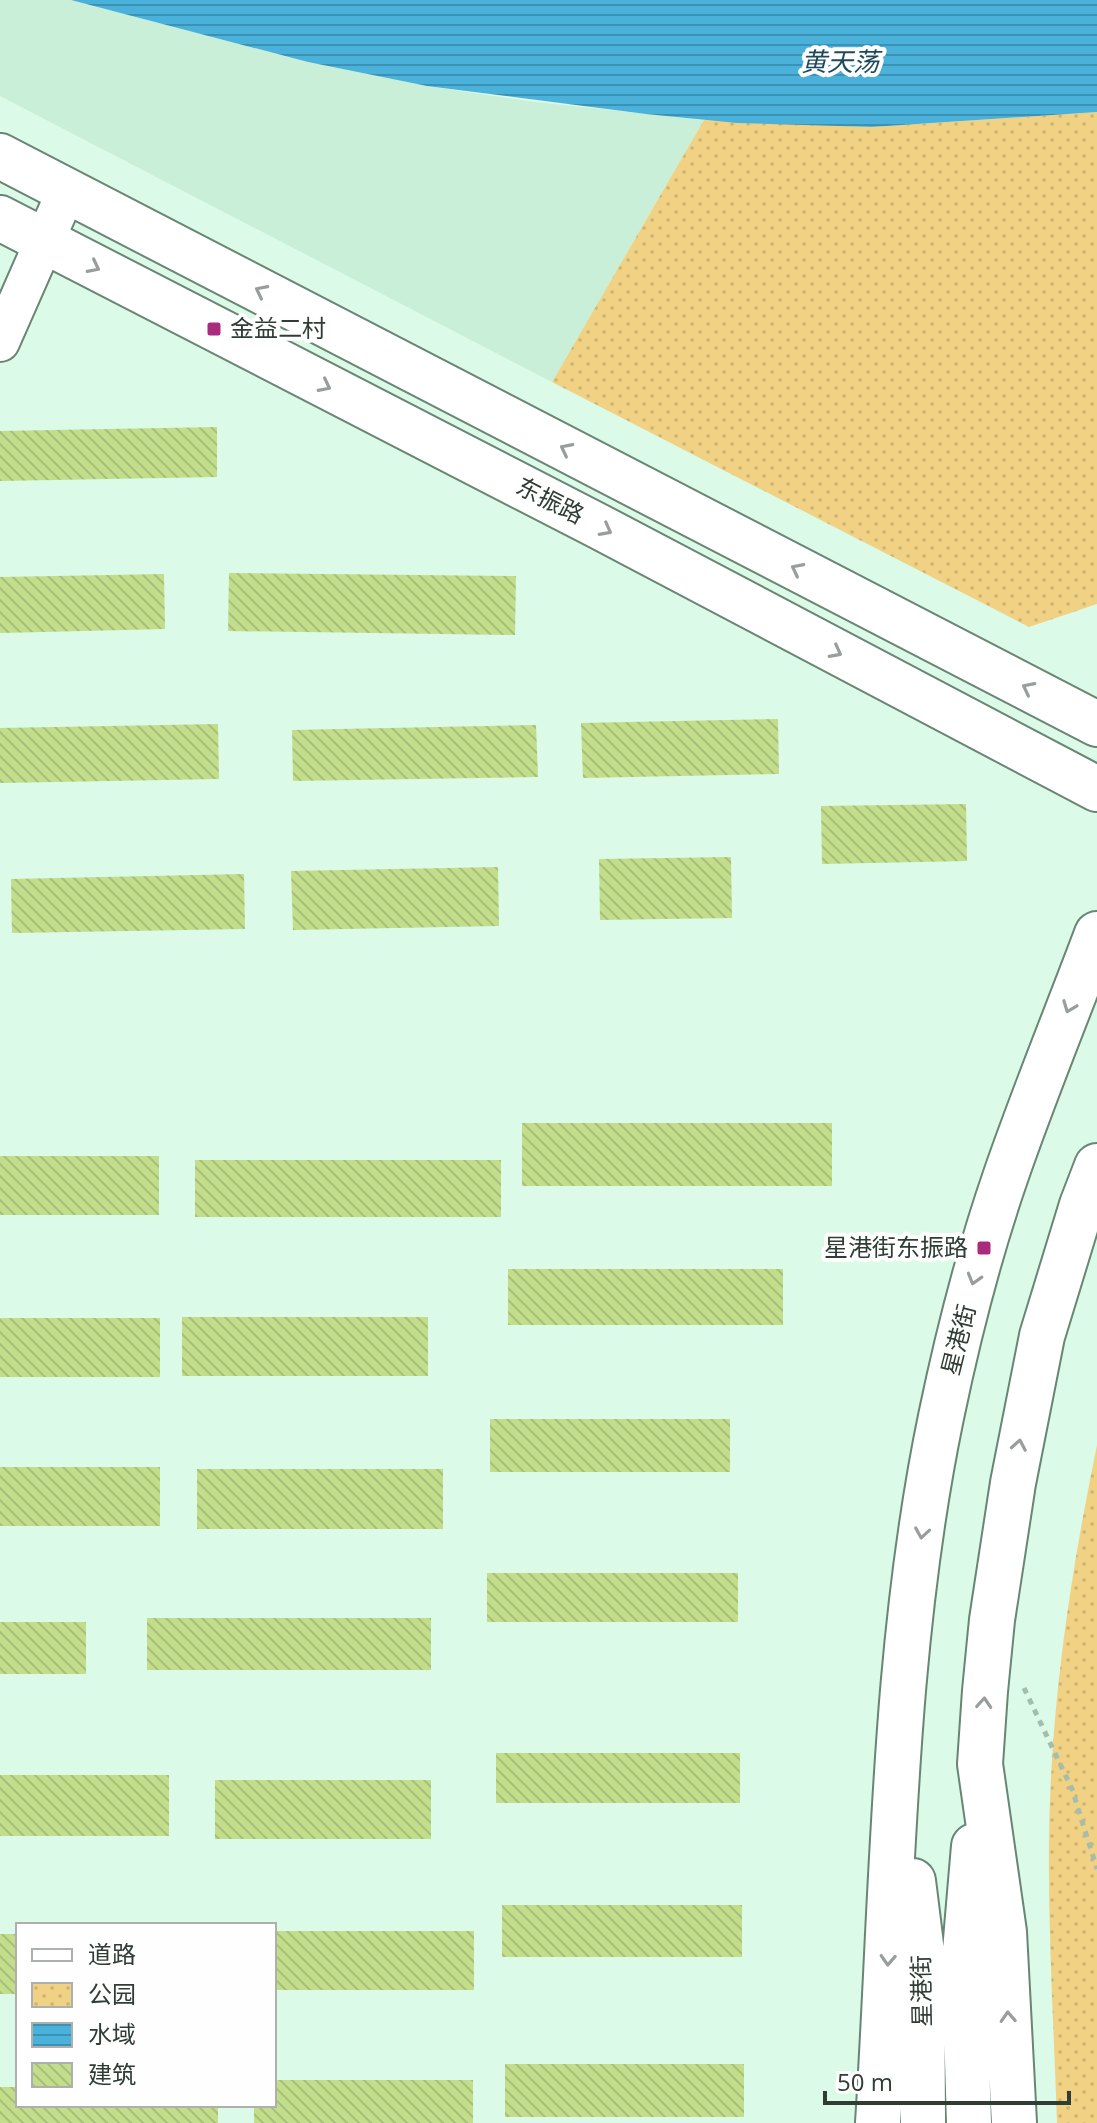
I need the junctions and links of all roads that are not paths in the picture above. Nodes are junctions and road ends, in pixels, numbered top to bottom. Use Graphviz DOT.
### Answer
graph roads {
  1 [pos="0,156"];
  2 [pos="67,190"];
  3 [pos="0,218"];
  4 [pos="45,241"];
  5 [pos="0,342"];
  6 [pos="1097,724"];
  7 [pos="1097,789"];
  8 [pos="1097,934"];
  9 [pos="1097,1166"];
  10 [pos="899,1763"];
  11 [pos="980,1764"];
  12 [pos="878,2123"];
  13 [pos="923,2123"];
  14 [pos="969,2123"];
  15 [pos="1014,2123"];
  1 -- 2 [label="main road"];
  2 -- 4 [label="street"];
  6 -- 2 [label="main road, one-way"];
  3 -- 4 [label="main road, 东振路"];
  4 -- 5 [label="street"];
  4 -- 7 [label="main road, 东振路, one-way"];
  8 -- 10 [label="main road, 星港街, one-way"];
  11 -- 9 [label="main road, 星港街, one-way"];
  10 -- 12 [label="main road, 星港街, one-way"];
  10 -- 13 [label="main road, 星港街"];
  11 -- 14 [label="main road, 星港街"];
  15 -- 11 [label="main road, 星港街, one-way"];
}
